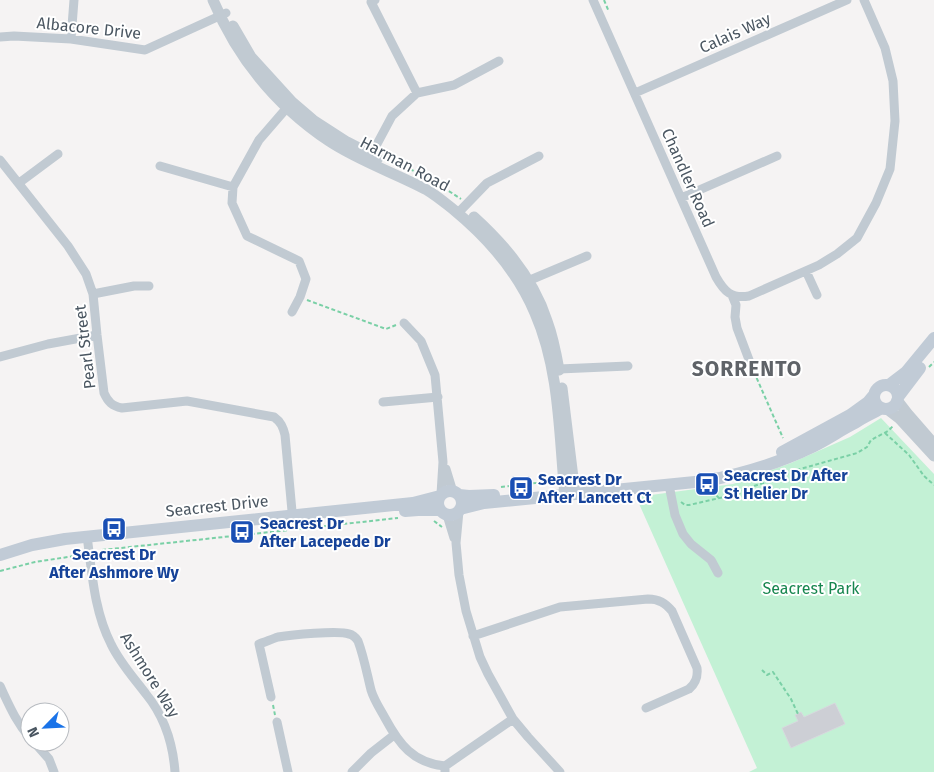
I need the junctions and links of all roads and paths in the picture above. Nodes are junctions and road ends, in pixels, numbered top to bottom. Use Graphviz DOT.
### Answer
graph roads {
  1 [pos="74,0"];
  2 [pos="213,0"];
  3 [pos="221,0"];
  4 [pos="375,0"];
  5 [pos="593,0"];
  6 [pos="847,0"];
  7 [pos="864,0"];
  8 [pos="223,14"];
  9 [pos="0,37"];
  10 [pos="71,38"];
  11 [pos="499,61"];
  12 [pos="417,93"];
  13 [pos="635,93"];
  14 [pos="289,105"];
  15 [pos="58,154"];
  16 [pos="370,155"];
  17 [pos="539,156"];
  18 [pos="777,156"];
  19 [pos="0,160"];
  20 [pos="160,166"];
  21 [pos="19,183"];
  22 [pos="233,187"];
  23 [pos="681,198"];
  24 [pos="462,208"];
  25 [pos="587,256"];
  26 [pos="806,271"];
  27 [pos="524,282"];
  28 [pos="148,286"];
  29 [pos="93,294"];
  30 [pos="732,295"];
  31 [pos="817,295"];
  32 [pos="300,297"];
  33 [pos="292,312"];
  34 [pos="404,323"];
  35 [pos="97,335"];
  36 [pos="934,338"];
  37 [pos="934,350"];
  38 [pos="0,357"];
  39 [pos="751,365"];
  40 [pos="628,366"];
  41 [pos="556,369"];
  42 [pos="889,385"];
  43 [pos="873,396"];
  44 [pos="438,397"];
  45 [pos="898,399"];
  46 [pos="383,402"];
  47 [pos="885,409"];
  48 [pos="934,444"];
  49 [pos="788,450"];
  50 [pos="934,456"];
  51 [pos="554,474"];
  52 [pos="551,480"];
  53 [pos="670,485"];
  54 [pos="934,485"];
  55 [pos="570,491"];
  56 [pos="448,494"];
  57 [pos="680,497"];
  58 [pos="448,513"];
  59 [pos="402,518"];
  60 [pos="293,524"];
  61 [pos="444,528"];
  62 [pos="88,540"];
  63 [pos="456,543"];
  64 [pos="102,550"];
  65 [pos="0,555"];
  66 [pos="81,555"];
  67 [pos="0,564"];
  68 [pos="0,572"];
  69 [pos="718,574"];
  70 [pos="473,636"];
  71 [pos="762,670"];
  72 [pos="0,686"];
  73 [pos="271,697"];
  74 [pos="646,708"];
  75 [pos="798,714"];
  76 [pos="513,719"];
  77 [pos="277,722"];
  78 [pos="20,725"];
  79 [pos="394,735"];
  80 [pos="42,752"];
  81 [pos="445,769"];
  82 [pos="54,772"];
  83 [pos="175,772"];
  84 [pos="288,772"];
  85 [pos="352,772"];
  86 [pos="560,772"];
  1 -- 10 [label="street"];
  2 -- 8 [label="street, Harman Road"];
  3 -- 8 [label="street, Harman Road"];
  4 -- 12 [label="street"];
  5 -- 13 [label="street, Chandler Road"];
  6 -- 13 [label="street, Calais Way"];
  7 -- 26 [label="street"];
  8 -- 10 [label="street, Albacore Drive"];
  8 -- 14 [label="street, Harman Road"];
  9 -- 10 [label="street, Albacore Drive"];
  11 -- 12 [label="street"];
  12 -- 16 [label="street"];
  13 -- 23 [label="street, Chandler Road"];
  14 -- 16 [label="street, Harman Road"];
  14 -- 22 [label="street"];
  15 -- 21 [label="street"];
  16 -- 24 [label="street, Harman Road"];
  16 -- 24 [label="path"];
  17 -- 24 [label="street"];
  18 -- 23 [label="street"];
  19 -- 21 [label="street, Pearl Street"];
  20 -- 22 [label="street"];
  21 -- 29 [label="street, Pearl Street"];
  22 -- 32 [label="street"];
  23 -- 30 [label="street, Chandler Road"];
  24 -- 27 [label="street, Harman Road"];
  25 -- 27 [label="street"];
  26 -- 30 [label="street"];
  26 -- 31 [label="street"];
  27 -- 41 [label="street, Harman Road"];
  28 -- 29 [label="street"];
  29 -- 35 [label="street, Pearl Street"];
  30 -- 39 [label="street"];
  32 -- 33 [label="street"];
  32 -- 34 [label="path"];
  34 -- 44 [label="street"];
  35 -- 38 [label="street"];
  35 -- 60 [label="street, Pearl Street"];
  36 -- 42 [label="main road"];
  37 -- 45 [label="main road"];
  39 -- 49 [label="path"];
  40 -- 41 [label="street"];
  41 -- 55 [label="street, Harman Road"];
  42 -- 43 [label="main road"];
  42 -- 45 [label="main road"];
  43 -- 47 [label="main road"];
  43 -- 49 [label="main road, Seacrest Drive"];
  44 -- 46 [label="street"];
  44 -- 56 [label="street"];
  45 -- 47 [label="main road"];
  45 -- 48 [label="street"];
  47 -- 50 [label="street"];
  47 -- 53 [label="main road, Seacrest Drive"];
  49 -- 55 [label="main road, Seacrest Drive"];
  51 -- 52 [label="path"];
  53 -- 55 [label="main road, Seacrest Drive"];
  53 -- 69 [label="street"];
  54 -- 57 [label="path"];
  55 -- 56 [label="main road, Seacrest Drive"];
  55 -- 58 [label="main road, Seacrest Drive"];
  56 -- 58 [label="main road"];
  56 -- 58 [label="main road"];
  56 -- 60 [label="main road, Seacrest Drive"];
  58 -- 60 [label="main road, Seacrest Drive"];
  58 -- 61 [label="path"];
  58 -- 63 [label="street"];
  58 -- 63 [label="street"];
  59 -- 60 [label="path"];
  60 -- 62 [label="main road, Seacrest Drive"];
  60 -- 64 [label="path"];
  62 -- 65 [label="main road, Seacrest Drive"];
  62 -- 67 [label="main road, Seacrest Drive"];
  62 -- 83 [label="street, Ashmore Way"];
  63 -- 70 [label="street"];
  66 -- 68 [label="path"];
  70 -- 74 [label="street"];
  70 -- 76 [label="street"];
  71 -- 75 [label="path"];
  72 -- 78 [label="street"];
  73 -- 77 [label="path"];
  73 -- 79 [label="street"];
  76 -- 81 [label="street"];
  76 -- 86 [label="street"];
  77 -- 84 [label="street"];
  79 -- 81 [label="street"];
  79 -- 85 [label="street"];
  80 -- 82 [label="street"];
}
